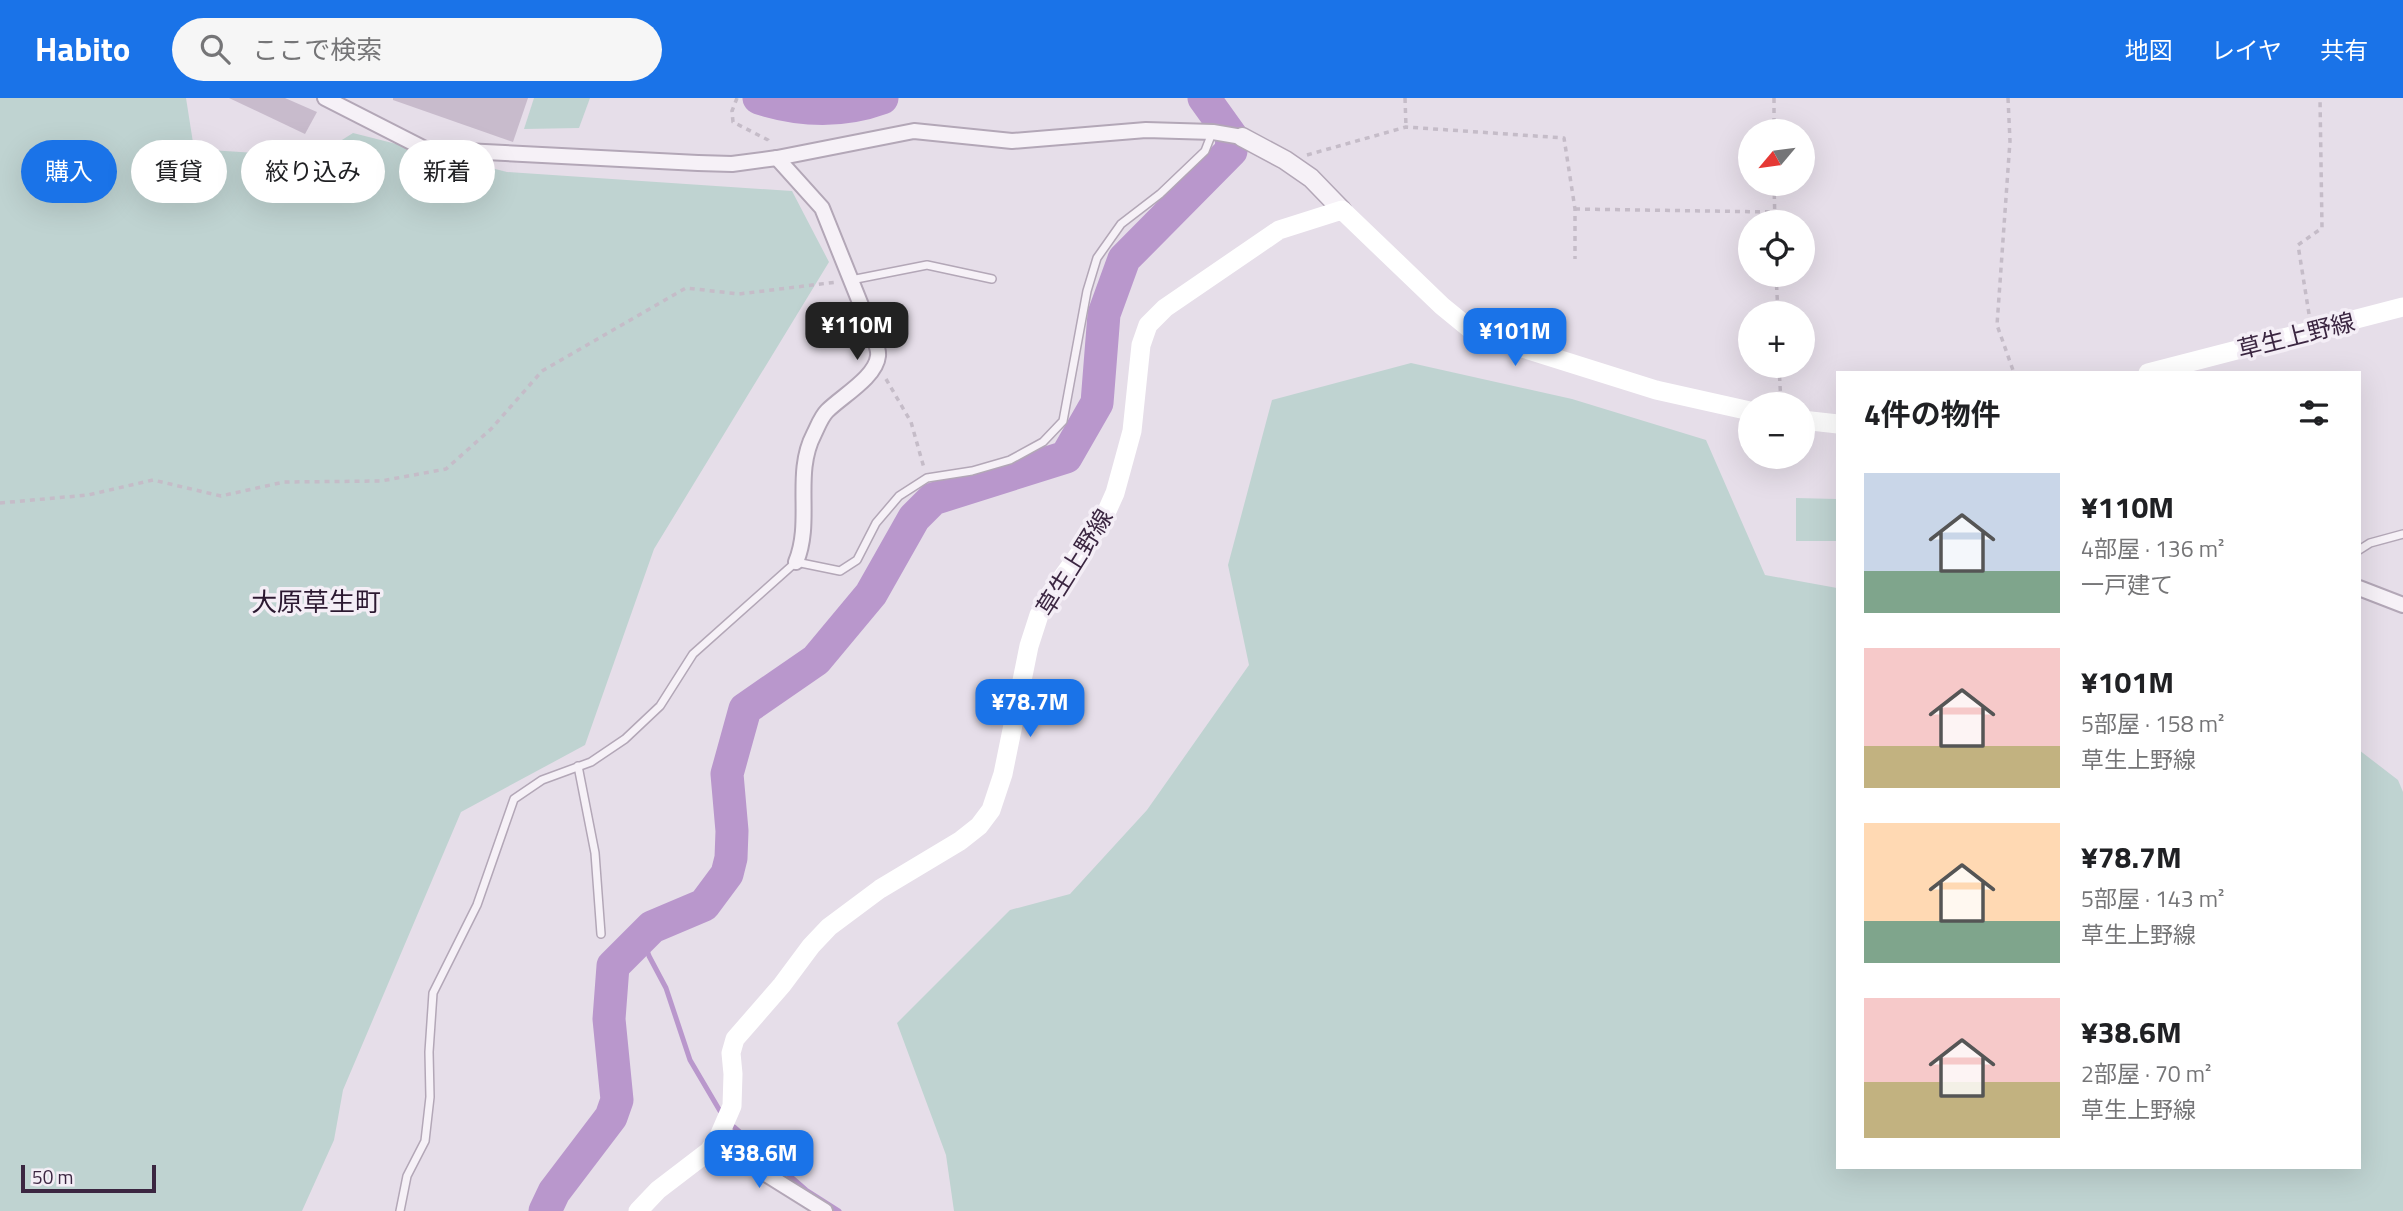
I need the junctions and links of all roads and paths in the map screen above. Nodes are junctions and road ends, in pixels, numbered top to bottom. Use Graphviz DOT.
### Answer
graph roads {
  1 [pos="325,98"];
  2 [pos="737,98"];
  3 [pos="1405,98"];
  4 [pos="1774,98"];
  5 [pos="2008,98"];
  6 [pos="2320,98"];
  7 [pos="1774,119"];
  8 [pos="1406,127"];
  9 [pos="1213,132"];
  10 [pos="1241,136"];
  11 [pos="777,158"];
  12 [pos="1285,159"];
  13 [pos="1575,209"];
  14 [pos="1342,210"];
  15 [pos="1738,211"];
  16 [pos="1575,259"];
  17 [pos="992,279"];
  18 [pos="851,280"];
  19 [pos="2403,307"];
  20 [pos="2311,331"];
  21 [pos="876,362"];
  22 [pos="2013,371"];
  23 [pos="2156,371"];
  24 [pos="1738,408"];
  25 [pos="1815,421"];
  26 [pos="1836,424"];
  27 [pos="927,478"];
  28 [pos="0,503"];
  29 [pos="2403,534"];
  30 [pos="2361,549"];
  31 [pos="796,562"];
  32 [pos="2361,589"];
  33 [pos="2403,605"];
  34 [pos="578,766"];
  35 [pos="601,934"];
  36 [pos="719,1136"];
  37 [pos="400,1211"];
  38 [pos="638,1211"];
  39 [pos="825,1211"];
  1 -- 11 [label="street"];
  2 -- 11 [label="path"];
  3 -- 8 [label="path"];
  4 -- 7 [label="path"];
  5 -- 22 [label="path"];
  6 -- 20 [label="path"];
  8 -- 12 [label="path"];
  8 -- 13 [label="path"];
  9 -- 10 [label="street"];
  9 -- 11 [label="street"];
  9 -- 27 [label="lane"];
  10 -- 12 [label="street"];
  11 -- 18 [label="street"];
  12 -- 14 [label="street"];
  13 -- 15 [label="path"];
  13 -- 16 [label="path"];
  14 -- 24 [label="main road"];
  14 -- 36 [label="main road, 草生上野線"];
  17 -- 18 [label="lane"];
  18 -- 21 [label="street"];
  18 -- 28 [label="path"];
  19 -- 20 [label="main road, 草生上野線"];
  20 -- 23 [label="main road, 草生上野線"];
  21 -- 27 [label="path"];
  21 -- 31 [label="street"];
  25 -- 26 [label="main road"];
  27 -- 31 [label="lane"];
  29 -- 30 [label="lane"];
  31 -- 34 [label="lane"];
  32 -- 33 [label="street"];
  34 -- 35 [label="lane"];
  34 -- 37 [label="lane"];
  36 -- 38 [label="main road, 草生上野線"];
  36 -- 39 [label="street"];
}
